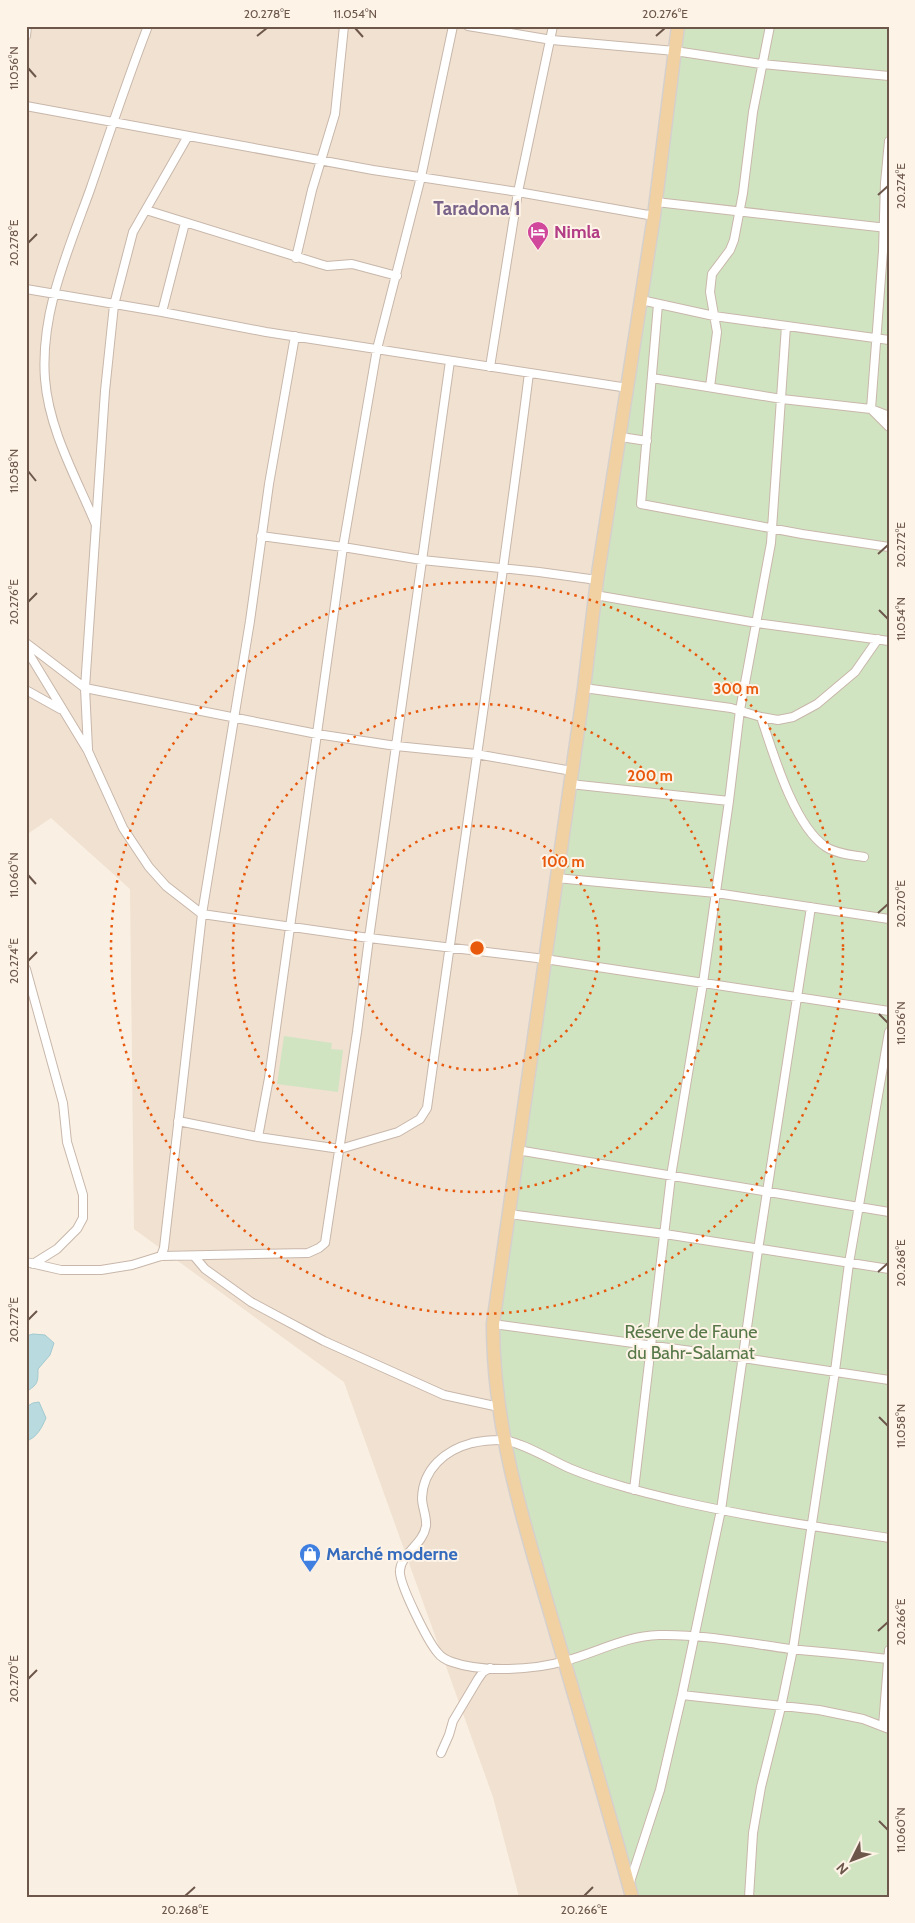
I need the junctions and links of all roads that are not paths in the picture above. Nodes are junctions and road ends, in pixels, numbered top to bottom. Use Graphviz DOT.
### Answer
graph roads {
  1 [pos="27,26"];
  2 [pos="148,26"];
  3 [pos="344,26"];
  4 [pos="453,26"];
  5 [pos="468,26"];
  6 [pos="554,26"];
  7 [pos="678,26"];
  8 [pos="770,26"];
  9 [pos="26,36"];
  10 [pos="552,40"];
  11 [pos="674,51"];
  12 [pos="761,64"];
  13 [pos="889,76"];
  14 [pos="26,106"];
  15 [pos="113,124"];
  16 [pos="188,136"];
  17 [pos="889,141"];
  18 [pos="320,159"];
  19 [pos="421,177"];
  20 [pos="518,192"];
  21 [pos="656,202"];
  22 [pos="146,210"];
  23 [pos="740,212"];
  24 [pos="654,216"];
  25 [pos="185,223"];
  26 [pos="886,228"];
  27 [pos="296,258"];
  28 [pos="397,276"];
  29 [pos="26,289"];
  30 [pos="54,294"];
  31 [pos="641,300"];
  32 [pos="658,304"];
  33 [pos="114,305"];
  34 [pos="162,312"];
  35 [pos="714,316"];
  36 [pos="786,326"];
  37 [pos="295,336"];
  38 [pos="876,338"];
  39 [pos="889,340"];
  40 [pos="377,349"];
  41 [pos="450,361"];
  42 [pos="490,367"];
  43 [pos="529,373"];
  44 [pos="652,378"];
  45 [pos="710,387"];
  46 [pos="628,388"];
  47 [pos="782,399"];
  48 [pos="870,409"];
  49 [pos="889,416"];
  50 [pos="889,426"];
  51 [pos="620,437"];
  52 [pos="647,442"];
  53 [pos="97,527"];
  54 [pos="772,527"];
  55 [pos="261,536"];
  56 [pos="343,547"];
  57 [pos="889,547"];
  58 [pos="422,560"];
  59 [pos="505,568"];
  60 [pos="597,580"];
  61 [pos="595,595"];
  62 [pos="758,623"];
  63 [pos="878,639"];
  64 [pos="889,641"];
  65 [pos="26,643"];
  66 [pos="26,649"];
  67 [pos="85,688"];
  68 [pos="584,688"];
  69 [pos="26,690"];
  70 [pos="62,710"];
  71 [pos="740,710"];
  72 [pos="761,717"];
  73 [pos="234,719"];
  74 [pos="316,734"];
  75 [pos="396,746"];
  76 [pos="88,751"];
  77 [pos="476,754"];
  78 [pos="571,778"];
  79 [pos="729,800"];
  80 [pos="864,857"];
  81 [pos="556,878"];
  82 [pos="716,893"];
  83 [pos="811,907"];
  84 [pos="202,914"];
  85 [pos="889,919"];
  86 [pos="290,928"];
  87 [pos="368,938"];
  88 [pos="449,948"];
  89 [pos="545,959"];
  90 [pos="26,969"];
  91 [pos="703,983"];
  92 [pos="796,998"];
  93 [pos="889,1012"];
  94 [pos="889,1032"];
  95 [pos="178,1121"];
  96 [pos="258,1137"];
  97 [pos="340,1149"];
  98 [pos="517,1150"];
  99 [pos="671,1176"];
  100 [pos="768,1193"];
  101 [pos="860,1206"];
  102 [pos="889,1212"];
  103 [pos="509,1214"];
  104 [pos="665,1234"];
  105 [pos="758,1250"];
  106 [pos="161,1256"];
  107 [pos="194,1256"];
  108 [pos="29,1263"];
  109 [pos="849,1263"];
  110 [pos="889,1269"];
  111 [pos="493,1324"];
  112 [pos="650,1344"];
  113 [pos="743,1358"];
  114 [pos="835,1371"];
  115 [pos="889,1380"];
  116 [pos="499,1408"];
  117 [pos="504,1439"];
  118 [pos="634,1490"];
  119 [pos="721,1510"];
  120 [pos="812,1526"];
  121 [pos="889,1538"];
  122 [pos="694,1636"];
  123 [pos="793,1649"];
  124 [pos="888,1655"];
  125 [pos="564,1661"];
  126 [pos="490,1668"];
  127 [pos="682,1695"];
  128 [pos="781,1707"];
  129 [pos="886,1727"];
  130 [pos="441,1752"];
  131 [pos="630,1891"];
  132 [pos="749,1897"];
  1 -- 9 [label="street"];
  2 -- 15 [label="street"];
  3 -- 18 [label="street"];
  4 -- 19 [label="street"];
  5 -- 10 [label="street"];
  6 -- 10 [label="street"];
  7 -- 11 [label="main road"];
  8 -- 12 [label="street"];
  10 -- 11 [label="street"];
  10 -- 20 [label="street"];
  11 -- 12 [label="street"];
  11 -- 21 [label="main road"];
  12 -- 13 [label="street"];
  12 -- 23 [label="street"];
  14 -- 15 [label="street"];
  15 -- 16 [label="street"];
  15 -- 30 [label="street"];
  16 -- 18 [label="street"];
  16 -- 22 [label="street"];
  17 -- 26 [label="street"];
  18 -- 19 [label="street"];
  18 -- 27 [label="street"];
  19 -- 20 [label="street"];
  19 -- 28 [label="street"];
  20 -- 24 [label="street"];
  20 -- 42 [label="street"];
  21 -- 23 [label="street"];
  21 -- 24 [label="main road"];
  22 -- 25 [label="street"];
  22 -- 33 [label="street"];
  23 -- 26 [label="street"];
  23 -- 35 [label="street"];
  24 -- 31 [label="main road"];
  25 -- 27 [label="street"];
  25 -- 34 [label="street"];
  26 -- 38 [label="street"];
  27 -- 28 [label="street"];
  28 -- 40 [label="street"];
  29 -- 30 [label="street"];
  30 -- 33 [label="street"];
  30 -- 53 [label="street"];
  31 -- 32 [label="street"];
  31 -- 46 [label="main road"];
  32 -- 35 [label="street"];
  32 -- 44 [label="street"];
  33 -- 34 [label="street"];
  33 -- 53 [label="street"];
  34 -- 37 [label="street"];
  35 -- 36 [label="street"];
  35 -- 45 [label="street"];
  36 -- 38 [label="street"];
  36 -- 47 [label="street"];
  37 -- 40 [label="street"];
  37 -- 55 [label="street"];
  38 -- 39 [label="street"];
  38 -- 48 [label="street"];
  40 -- 41 [label="street"];
  40 -- 56 [label="street"];
  41 -- 42 [label="street"];
  41 -- 58 [label="street"];
  42 -- 43 [label="street"];
  43 -- 46 [label="street"];
  43 -- 59 [label="street"];
  44 -- 45 [label="street"];
  44 -- 52 [label="street"];
  45 -- 47 [label="street"];
  46 -- 51 [label="main road"];
  47 -- 48 [label="street"];
  47 -- 54 [label="street"];
  48 -- 49 [label="street"];
  48 -- 50 [label="street"];
  51 -- 52 [label="street"];
  51 -- 60 [label="main road"];
  52 -- 54 [label="street"];
  53 -- 67 [label="street"];
  54 -- 57 [label="street"];
  54 -- 62 [label="street"];
  55 -- 56 [label="street"];
  55 -- 73 [label="street"];
  56 -- 58 [label="street"];
  56 -- 74 [label="street"];
  58 -- 59 [label="street"];
  58 -- 75 [label="street"];
  59 -- 60 [label="street"];
  59 -- 77 [label="street"];
  60 -- 61 [label="main road"];
  61 -- 62 [label="street"];
  61 -- 68 [label="main road"];
  62 -- 63 [label="street"];
  62 -- 71 [label="street"];
  63 -- 64 [label="street"];
  63 -- 72 [label="street"];
  65 -- 67 [label="street"];
  66 -- 70 [label="street"];
  67 -- 73 [label="street"];
  67 -- 76 [label="street"];
  68 -- 71 [label="street"];
  68 -- 78 [label="main road"];
  69 -- 70 [label="street"];
  70 -- 76 [label="street"];
  71 -- 72 [label="street"];
  71 -- 79 [label="street"];
  72 -- 80 [label="street"];
  73 -- 74 [label="street"];
  73 -- 84 [label="street"];
  74 -- 75 [label="street"];
  74 -- 86 [label="street"];
  75 -- 77 [label="street"];
  75 -- 87 [label="street"];
  76 -- 84 [label="street"];
  77 -- 78 [label="street"];
  77 -- 88 [label="street"];
  78 -- 79 [label="street"];
  78 -- 81 [label="main road"];
  79 -- 82 [label="street"];
  81 -- 82 [label="street"];
  81 -- 89 [label="main road"];
  82 -- 83 [label="street"];
  82 -- 91 [label="street"];
  83 -- 85 [label="street"];
  83 -- 92 [label="street"];
  84 -- 86 [label="street"];
  84 -- 95 [label="street"];
  86 -- 87 [label="street"];
  86 -- 96 [label="street"];
  87 -- 88 [label="street"];
  87 -- 97 [label="street"];
  88 -- 89 [label="street"];
  88 -- 97 [label="street"];
  89 -- 91 [label="street"];
  89 -- 98 [label="main road"];
  90 -- 108 [label="street"];
  91 -- 92 [label="street"];
  91 -- 99 [label="street"];
  92 -- 93 [label="street"];
  92 -- 100 [label="street"];
  94 -- 101 [label="street"];
  95 -- 96 [label="street"];
  95 -- 106 [label="street"];
  96 -- 97 [label="street"];
  97 -- 107 [label="street"];
  98 -- 99 [label="street"];
  98 -- 103 [label="main road"];
  99 -- 100 [label="street"];
  99 -- 104 [label="street"];
  100 -- 101 [label="street"];
  100 -- 105 [label="street"];
  101 -- 102 [label="street"];
  101 -- 109 [label="street"];
  103 -- 104 [label="street"];
  103 -- 111 [label="main road"];
  104 -- 105 [label="street"];
  104 -- 112 [label="street"];
  105 -- 109 [label="street"];
  105 -- 113 [label="street"];
  106 -- 107 [label="street"];
  106 -- 108 [label="street"];
  107 -- 116 [label="street"];
  109 -- 110 [label="street"];
  109 -- 114 [label="street"];
  111 -- 112 [label="street"];
  111 -- 116 [label="main road"];
  112 -- 113 [label="street"];
  112 -- 118 [label="street"];
  113 -- 114 [label="street"];
  113 -- 119 [label="street"];
  114 -- 115 [label="street"];
  114 -- 120 [label="street"];
  116 -- 117 [label="main road"];
  117 -- 118 [label="street"];
  117 -- 125 [label="main road"];
  117 -- 126 [label="street"];
  118 -- 119 [label="street"];
  119 -- 120 [label="street"];
  119 -- 122 [label="street"];
  120 -- 121 [label="street"];
  120 -- 123 [label="street"];
  122 -- 123 [label="street"];
  122 -- 125 [label="street"];
  122 -- 127 [label="street"];
  123 -- 124 [label="street"];
  123 -- 128 [label="street"];
  124 -- 129 [label="street"];
  125 -- 126 [label="street"];
  125 -- 131 [label="main road"];
  126 -- 130 [label="street"];
  127 -- 128 [label="street"];
  127 -- 131 [label="street"];
  128 -- 129 [label="street"];
  128 -- 132 [label="street"];
}
